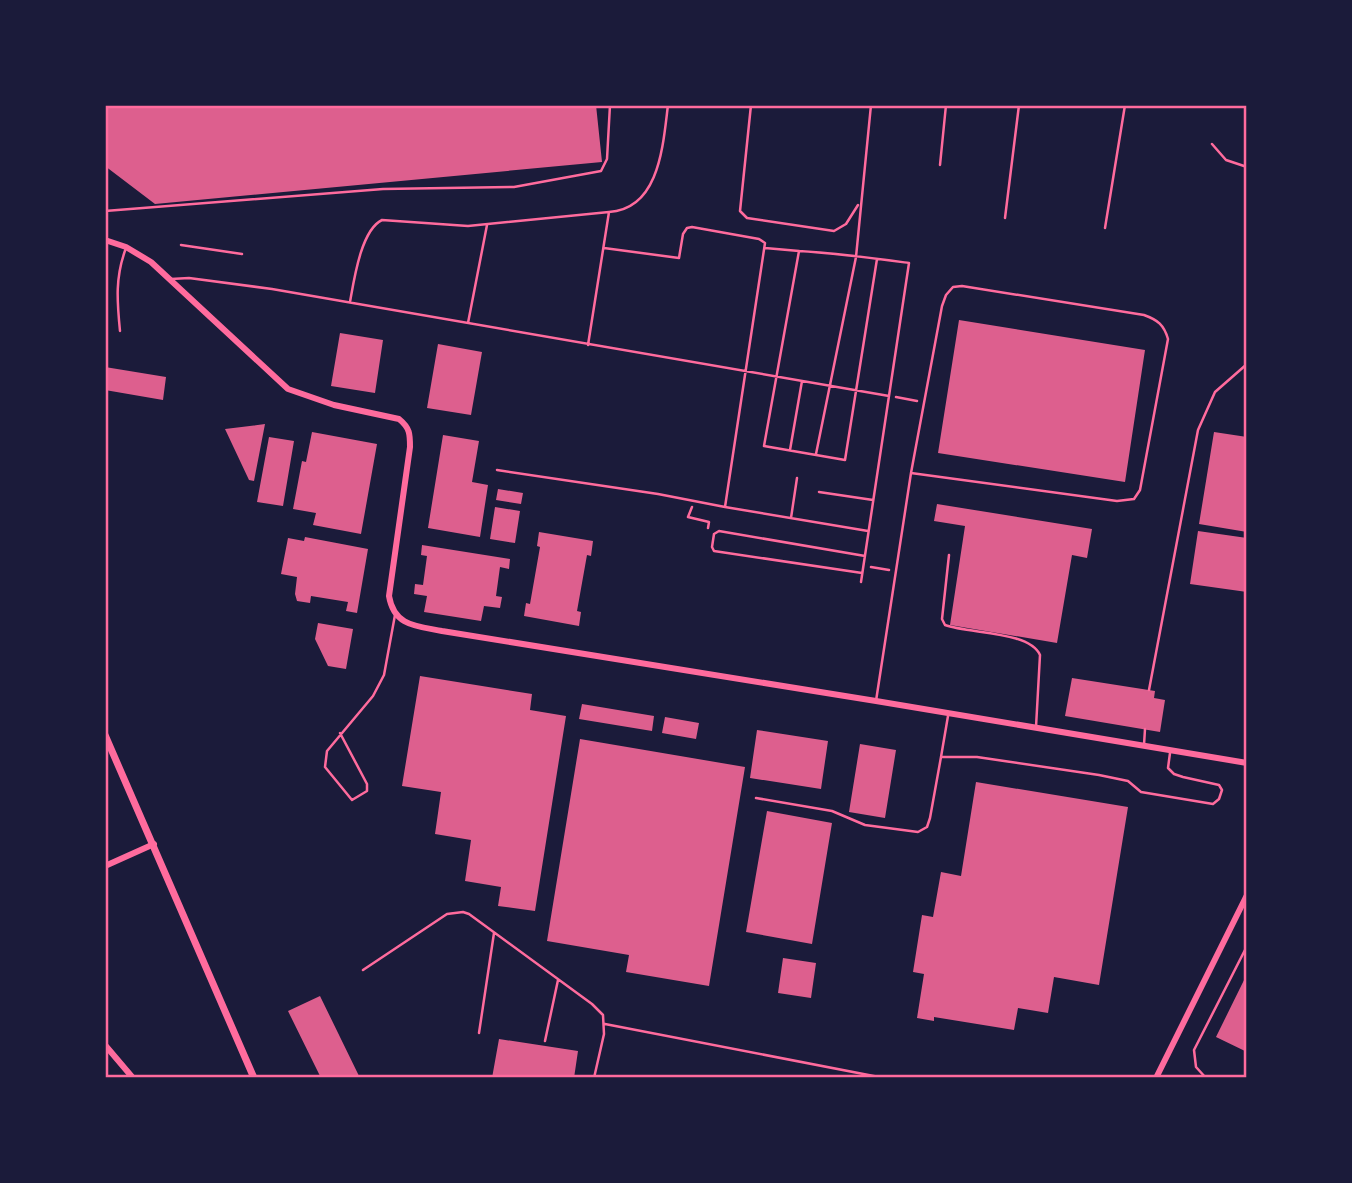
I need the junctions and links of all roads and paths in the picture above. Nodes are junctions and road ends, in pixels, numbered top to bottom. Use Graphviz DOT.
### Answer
graph roads {
  1 [pos="610,105"];
  2 [pos="668,105"];
  3 [pos="751,105"];
  4 [pos="871,105"];
  5 [pos="946,105"];
  6 [pos="1019,105"];
  7 [pos="1125,105"];
  8 [pos="1212,144"];
  9 [pos="940,165"];
  10 [pos="1247,167"];
  11 [pos="859,203"];
  12 [pos="105,211"];
  13 [pos="609,212"];
  14 [pos="1005,218"];
  15 [pos="487,225"];
  16 [pos="1105,228"];
  17 [pos="105,240"];
  18 [pos="181,245"];
  19 [pos="126,247"];
  20 [pos="604,248"];
  21 [pos="765,248"];
  22 [pos="799,251"];
  23 [pos="242,254"];
  24 [pos="856,257"];
  25 [pos="877,259"];
  26 [pos="170,279"];
  27 [pos="350,303"];
  28 [pos="468,323"];
  29 [pos="120,331"];
  30 [pos="588,346"];
  31 [pos="1247,364"];
  32 [pos="746,371"];
  33 [pos="777,377"];
  34 [pos="802,381"];
  35 [pos="830,386"];
  36 [pos="857,389"];
  37 [pos="889,396"];
  38 [pos="924,402"];
  39 [pos="790,450"];
  40 [pos="816,455"];
  41 [pos="498,470"];
  42 [pos="911,473"];
  43 [pos="797,478"];
  44 [pos="819,492"];
  45 [pos="873,500"];
  46 [pos="693,502"];
  47 [pos="725,507"];
  48 [pos="791,518"];
  49 [pos="869,531"];
  50 [pos="713,541"];
  51 [pos="950,555"];
  52 [pos="865,556"];
  53 [pos="863,566"];
  54 [pos="895,571"];
  55 [pos="862,573"];
  56 [pos="861,582"];
  57 [pos="395,615"];
  58 [pos="1149,690"];
  59 [pos="876,701"];
  60 [pos="948,713"];
  61 [pos="1036,727"];
  62 [pos="1145,729"];
  63 [pos="340,733"];
  64 [pos="105,735"];
  65 [pos="107,744"];
  66 [pos="1143,745"];
  67 [pos="1170,749"];
  68 [pos="941,757"];
  69 [pos="1247,763"];
  70 [pos="755,798"];
  71 [pos="154,844"];
  72 [pos="105,866"];
  73 [pos="1247,895"];
  74 [pos="494,933"];
  75 [pos="1247,946"];
  76 [pos="363,970"];
  77 [pos="558,980"];
  78 [pos="605,1024"];
  79 [pos="479,1033"];
  80 [pos="545,1041"];
  81 [pos="105,1045"];
  82 [pos="133,1078"];
  83 [pos="254,1078"];
  84 [pos="594,1078"];
  85 [pos="884,1078"];
  86 [pos="1156,1078"];
  87 [pos="1206,1078"];
  1 -- 12 [label="lane"];
  2 -- 13 [label="lane"];
  3 -- 11 [label="lane"];
  4 -- 11 [label="lane"];
  5 -- 9 [label="lane"];
  6 -- 14 [label="lane"];
  7 -- 16 [label="lane"];
  8 -- 10 [label="lane"];
  11 -- 24 [label="lane"];
  13 -- 15 [label="lane"];
  13 -- 20 [label="lane"];
  15 -- 27 [label="lane"];
  15 -- 28 [label="lane"];
  17 -- 19 [label="street"];
  18 -- 23 [label="lane"];
  19 -- 26 [label="street"];
  19 -- 29 [label="lane"];
  20 -- 21 [label="lane"];
  20 -- 30 [label="lane"];
  21 -- 22 [label="lane"];
  21 -- 32 [label="lane"];
  22 -- 24 [label="lane"];
  22 -- 33 [label="lane"];
  24 -- 25 [label="lane"];
  24 -- 35 [label="lane"];
  25 -- 36 [label="lane"];
  25 -- 37 [label="lane"];
  26 -- 27 [label="lane"];
  26 -- 57 [label="street"];
  27 -- 28 [label="lane"];
  28 -- 30 [label="lane"];
  30 -- 32 [label="lane"];
  31 -- 58 [label="lane"];
  32 -- 33 [label="lane"];
  32 -- 47 [label="lane"];
  33 -- 34 [label="lane"];
  33 -- 39 [label="lane"];
  34 -- 35 [label="lane"];
  34 -- 39 [label="lane"];
  35 -- 36 [label="lane"];
  35 -- 40 [label="lane"];
  36 -- 37 [label="lane"];
  36 -- 40 [label="lane"];
  37 -- 38 [label="path"];
  37 -- 45 [label="lane"];
  38 -- 42 [label="lane"];
  38 -- 42 [label="lane"];
  39 -- 40 [label="lane"];
  41 -- 46 [label="lane"];
  42 -- 54 [label="lane"];
  43 -- 48 [label="lane"];
  44 -- 45 [label="lane"];
  45 -- 49 [label="lane"];
  46 -- 47 [label="lane"];
  46 -- 50 [label="path"];
  47 -- 48 [label="lane"];
  48 -- 49 [label="lane"];
  49 -- 52 [label="lane"];
  50 -- 52 [label="lane"];
  50 -- 55 [label="lane"];
  51 -- 61 [label="lane"];
  52 -- 53 [label="lane"];
  53 -- 54 [label="path"];
  53 -- 55 [label="lane"];
  54 -- 59 [label="lane"];
  55 -- 56 [label="lane"];
  57 -- 59 [label="street"];
  57 -- 63 [label="lane"];
  59 -- 60 [label="street"];
  60 -- 61 [label="street"];
  60 -- 68 [label="lane"];
  61 -- 66 [label="street"];
  62 -- 66 [label="lane"];
  63 -- 63 [label="lane"];
  64 -- 65 [label="street"];
  65 -- 71 [label="street"];
  66 -- 67 [label="street"];
  67 -- 68 [label="lane"];
  67 -- 69 [label="street"];
  68 -- 70 [label="lane"];
  71 -- 72 [label="street"];
  71 -- 83 [label="street"];
  73 -- 86 [label="street"];
  74 -- 76 [label="lane"];
  74 -- 77 [label="lane"];
  74 -- 79 [label="lane"];
  75 -- 87 [label="lane"];
  77 -- 78 [label="lane"];
  77 -- 80 [label="lane"];
  78 -- 84 [label="lane"];
  78 -- 85 [label="lane"];
  81 -- 82 [label="street"];
}
